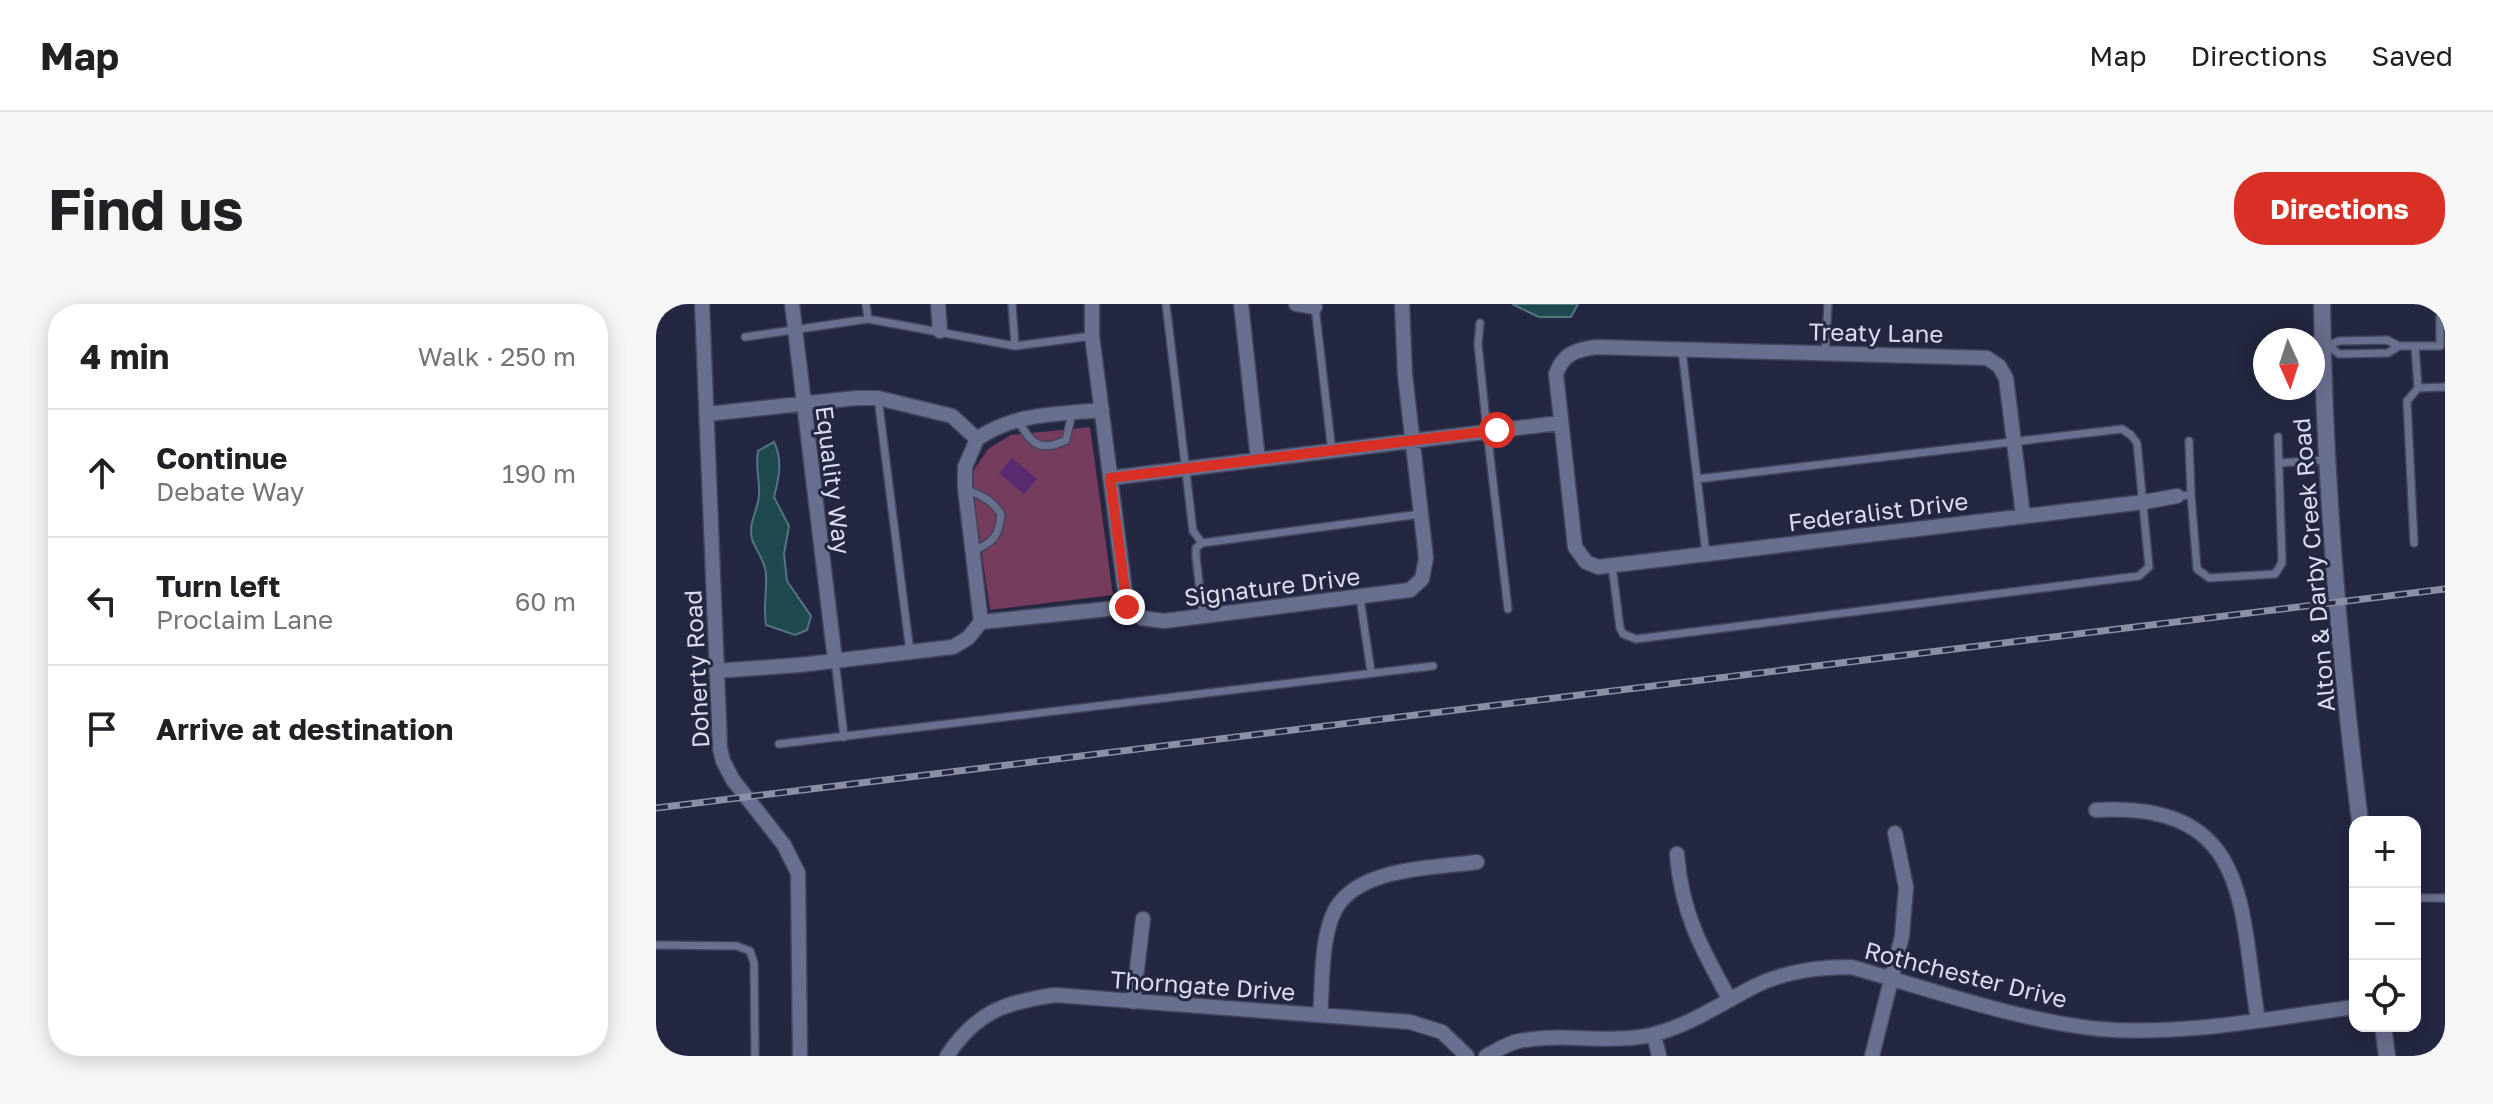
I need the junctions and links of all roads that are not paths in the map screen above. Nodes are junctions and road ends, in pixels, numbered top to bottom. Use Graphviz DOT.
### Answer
graph roads {
  1 [pos="702,304"];
  2 [pos="792,304"];
  3 [pos="866,304"];
  4 [pos="938,304"];
  5 [pos="1012,304"];
  6 [pos="1092,304"];
  7 [pos="1166,304"];
  8 [pos="1241,304"];
  9 [pos="1296,304"];
  10 [pos="1402,304"];
  11 [pos="1828,304"];
  12 [pos="2322,304"];
  13 [pos="2440,304"];
  14 [pos="1315,307"];
  15 [pos="868,319"];
  16 [pos="1480,323"];
  17 [pos="794,330"];
  18 [pos="940,331"];
  19 [pos="1092,336"];
  20 [pos="745,337"];
  21 [pos="1015,346"];
  22 [pos="2399,346"];
  23 [pos="2415,346"];
  24 [pos="2442,346"];
  25 [pos="2326,347"];
  26 [pos="1682,349"];
  27 [pos="1825,353"];
  28 [pos="2445,387"];
  29 [pos="2418,388"];
  30 [pos="878,398"];
  31 [pos="802,404"];
  32 [pos="1102,410"];
  33 [pos="1072,413"];
  34 [pos="707,414"];
  35 [pos="1017,419"];
  36 [pos="1559,423"];
  37 [pos="1487,431"];
  38 [pos="2278,437"];
  39 [pos="977,439"];
  40 [pos="1411,440"];
  41 [pos="2015,441"];
  42 [pos="2189,441"];
  43 [pos="1332,452"];
  44 [pos="1258,460"];
  45 [pos="2325,460"];
  46 [pos="2279,463"];
  47 [pos="1184,470"];
  48 [pos="1110,478"];
  49 [pos="1697,479"];
  50 [pos="965,488"];
  51 [pos="2184,495"];
  52 [pos="2144,502"];
  53 [pos="1421,514"];
  54 [pos="2023,515"];
  55 [pos="1202,543"];
  56 [pos="2414,543"];
  57 [pos="972,551"];
  58 [pos="1706,554"];
  59 [pos="1612,566"];
  60 [pos="1360,598"];
  61 [pos="1127,607"];
  62 [pos="1508,609"];
  63 [pos="1203,616"];
  64 [pos="981,622"];
  65 [pos="910,652"];
  66 [pos="835,660"];
  67 [pos="1433,666"];
  68 [pos="716,671"];
  69 [pos="1371,672"];
  70 [pos="844,737"];
  71 [pos="779,744"];
  72 [pos="2096,810"];
  73 [pos="2359,816"];
  74 [pos="1895,833"];
  75 [pos="1677,854"];
  76 [pos="1477,862"];
  77 [pos="2421,898"];
  78 [pos="2445,898"];
  79 [pos="1143,919"];
  80 [pos="656,945"];
  81 [pos="1891,978"];
  82 [pos="1730,1000"];
  83 [pos="1133,1002"];
  84 [pos="2349,1008"];
  85 [pos="1320,1015"];
  86 [pos="2258,1020"];
  87 [pos="2384,1032"];
  88 [pos="1654,1034"];
  89 [pos="755,1056"];
  90 [pos="800,1056"];
  91 [pos="947,1056"];
  92 [pos="1467,1056"];
  93 [pos="1486,1056"];
  94 [pos="1659,1056"];
  95 [pos="1872,1056"];
  96 [pos="2387,1056"];
  1 -- 34 [label="street, Doherty Road"];
  2 -- 17 [label="street, Equality Way"];
  3 -- 15 [label="lane"];
  4 -- 18 [label="street"];
  5 -- 21 [label="lane"];
  6 -- 19 [label="street"];
  7 -- 47 [label="lane"];
  8 -- 44 [label="street"];
  9 -- 14 [label="street"];
  10 -- 40 [label="street"];
  11 -- 27 [label="lane"];
  12 -- 25 [label="street, Alton & Darby Creek Road"];
  13 -- 24 [label="lane"];
  14 -- 43 [label="lane"];
  15 -- 17 [label="lane"];
  15 -- 18 [label="lane"];
  16 -- 37 [label="lane"];
  17 -- 20 [label="lane"];
  17 -- 31 [label="street, Equality Way"];
  18 -- 21 [label="lane"];
  19 -- 21 [label="lane"];
  19 -- 32 [label="street"];
  22 -- 23 [label="lane"];
  22 -- 25 [label="lane"];
  22 -- 25 [label="lane"];
  23 -- 24 [label="lane"];
  23 -- 29 [label="lane"];
  25 -- 45 [label="street, Alton & Darby Creek Road"];
  26 -- 27 [label="street, Treaty Lane"];
  26 -- 36 [label="street, Treaty Lane"];
  26 -- 49 [label="lane"];
  27 -- 41 [label="street, Treaty Lane"];
  28 -- 29 [label="lane"];
  29 -- 56 [label="lane"];
  30 -- 31 [label="street"];
  30 -- 39 [label="street"];
  30 -- 65 [label="lane"];
  31 -- 34 [label="street"];
  31 -- 66 [label="street, Equality Way"];
  32 -- 33 [label="street"];
  32 -- 48 [label="street"];
  33 -- 35 [label="street"];
  33 -- 35 [label="lane"];
  34 -- 68 [label="street, Doherty Road"];
  35 -- 39 [label="street"];
  36 -- 37 [label="street"];
  36 -- 59 [label="street, Federalist Drive"];
  37 -- 40 [label="street"];
  37 -- 62 [label="lane"];
  38 -- 46 [label="lane"];
  39 -- 50 [label="street"];
  40 -- 43 [label="street"];
  40 -- 53 [label="street"];
  41 -- 49 [label="lane"];
  41 -- 52 [label="lane"];
  41 -- 54 [label="street, Treaty Lane"];
  42 -- 51 [label="lane"];
  43 -- 44 [label="street"];
  44 -- 47 [label="street"];
  45 -- 46 [label="lane"];
  45 -- 73 [label="street, Alton & Darby Creek Road"];
  46 -- 51 [label="lane"];
  47 -- 48 [label="street"];
  47 -- 55 [label="lane"];
  48 -- 61 [label="street"];
  49 -- 58 [label="lane"];
  50 -- 57 [label="street"];
  50 -- 57 [label="lane"];
  51 -- 52 [label="street, Federalist Drive"];
  52 -- 54 [label="street, Federalist Drive"];
  52 -- 59 [label="lane"];
  53 -- 55 [label="lane"];
  53 -- 60 [label="street, Signature Drive"];
  54 -- 58 [label="street, Federalist Drive"];
  55 -- 63 [label="lane"];
  57 -- 64 [label="street"];
  58 -- 59 [label="street, Federalist Drive"];
  60 -- 63 [label="street, Signature Drive"];
  60 -- 69 [label="lane"];
  61 -- 63 [label="street, Signature Drive"];
  61 -- 64 [label="street, Signature Drive"];
  64 -- 65 [label="street"];
  65 -- 66 [label="street"];
  66 -- 68 [label="street"];
  66 -- 70 [label="lane"];
  67 -- 69 [label="lane"];
  68 -- 90 [label="street, Doherty Road"];
  69 -- 70 [label="lane"];
  70 -- 71 [label="lane"];
  72 -- 86 [label="street"];
  74 -- 81 [label="street"];
  75 -- 82 [label="street"];
  76 -- 85 [label="street"];
  77 -- 78 [label="lane"];
  79 -- 83 [label="street"];
  80 -- 89 [label="lane"];
  81 -- 82 [label="street, Rothchester Drive"];
  81 -- 86 [label="street, Rothchester Drive"];
  81 -- 95 [label="street"];
  82 -- 88 [label="street, Rothchester Drive"];
  83 -- 85 [label="street, Thorngate Drive"];
  83 -- 91 [label="street, Thorngate Drive"];
  84 -- 86 [label="street, Rothchester Drive"];
  85 -- 92 [label="street, Thorngate Drive"];
  87 -- 96 [label="street"];
  88 -- 93 [label="street, Rothchester Drive"];
  88 -- 94 [label="street"];
}
